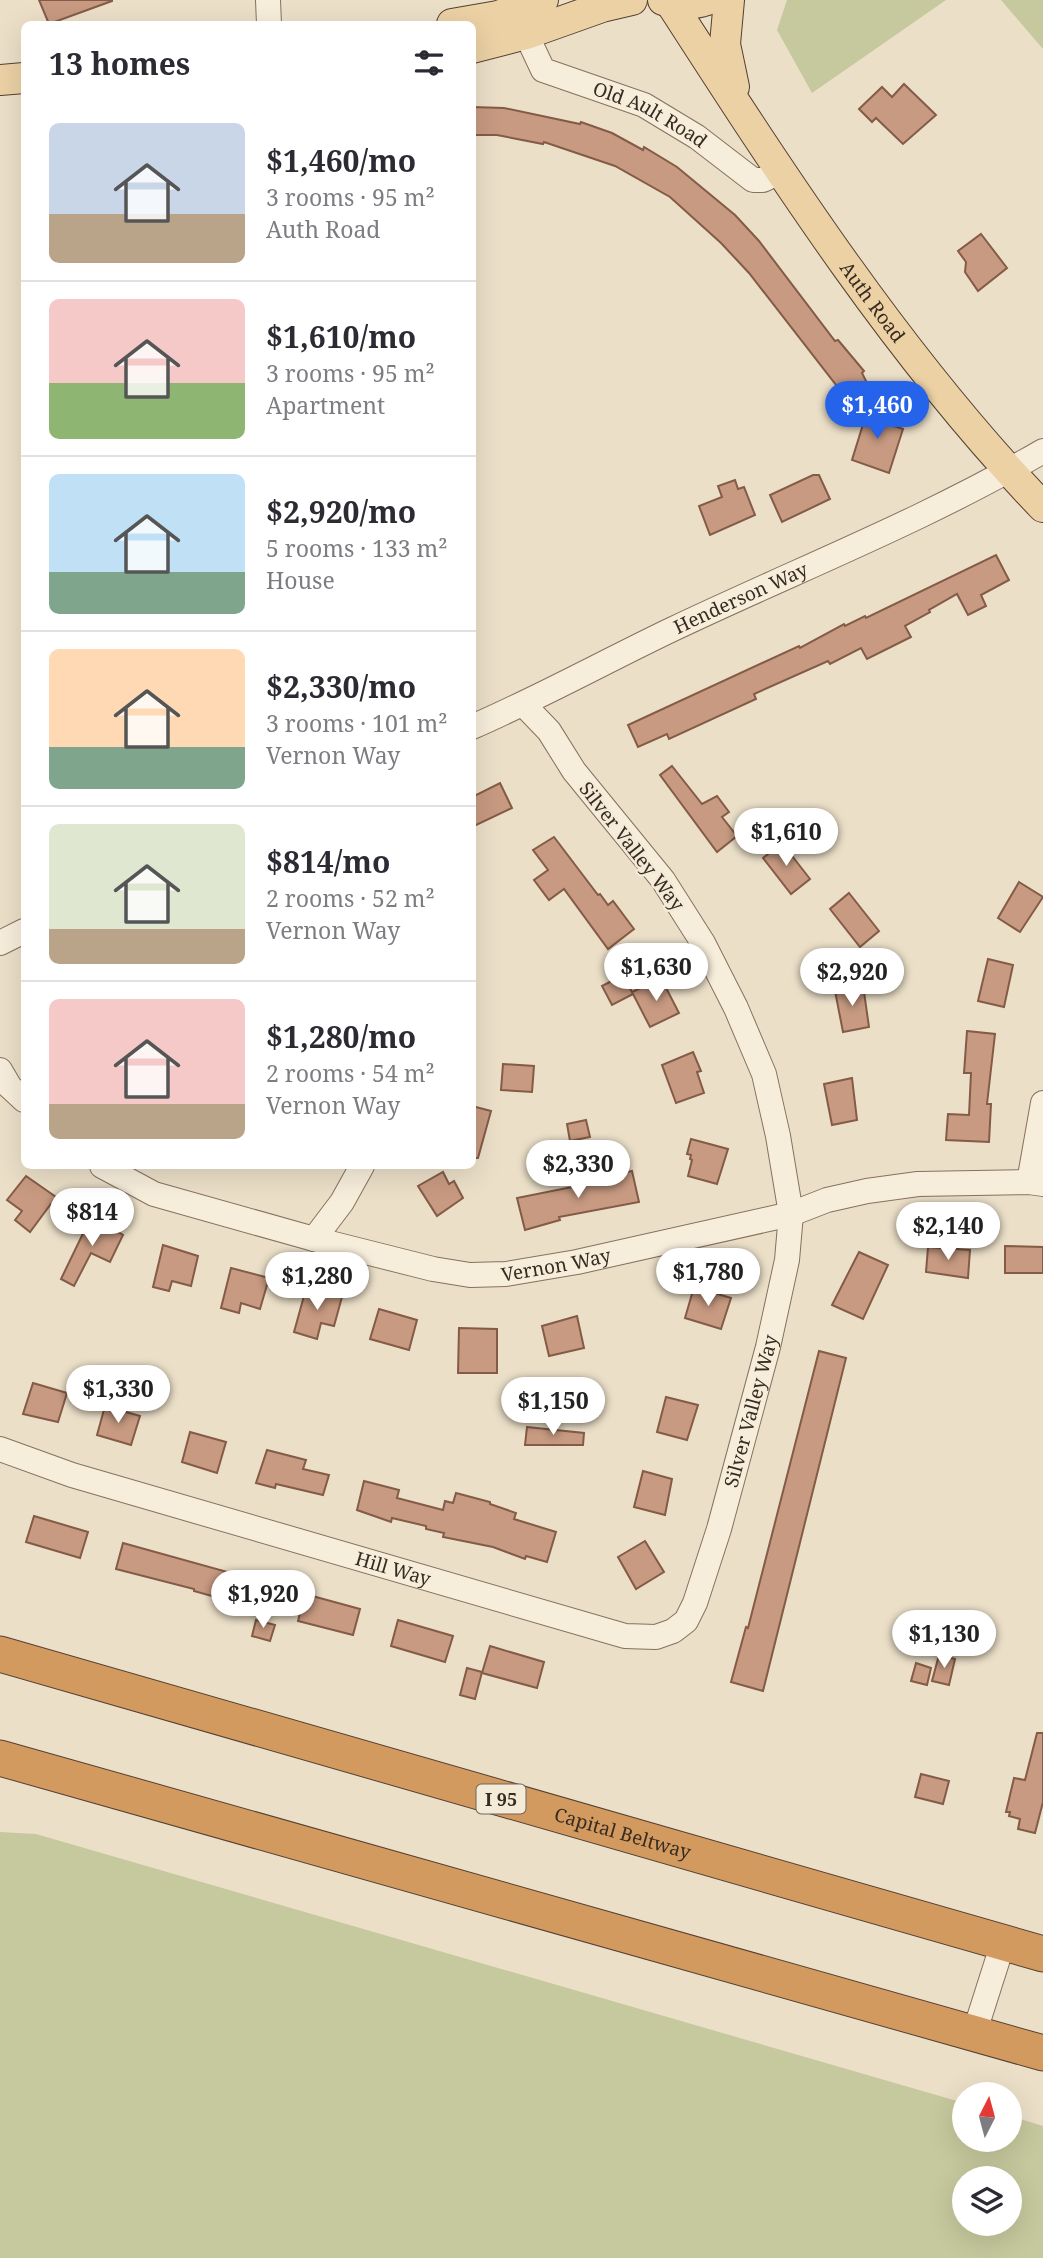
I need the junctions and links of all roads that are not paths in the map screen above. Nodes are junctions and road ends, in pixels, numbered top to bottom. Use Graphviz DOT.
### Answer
graph roads {
  1 [pos="268,0"];
  2 [pos="543,0"];
  3 [pos="632,0"];
  4 [pos="707,0"];
  5 [pos="729,0"];
  6 [pos="667,1"];
  7 [pos="269,21"];
  8 [pos="469,21"];
  9 [pos="526,34"];
  10 [pos="476,47"];
  11 [pos="21,78"];
  12 [pos="0,80"];
  13 [pos="746,117"];
  14 [pos="782,172"];
  15 [pos="1043,451"];
  16 [pos="1009,471"];
  17 [pos="1043,507"];
  18 [pos="524,705"];
  19 [pos="476,725"];
  20 [pos="21,933"];
  21 [pos="0,943"];
  22 [pos="0,1070"];
  23 [pos="21,1097"];
  24 [pos="1043,1103"];
  25 [pos="108,1169"];
  26 [pos="360,1169"];
  27 [pos="1036,1183"];
  28 [pos="791,1214"];
  29 [pos="314,1239"];
  30 [pos="0,1449"];
  31 [pos="695,1603"];
  32 [pos="0,1654"];
  33 [pos="0,1758"];
  34 [pos="0,1778"];
  35 [pos="220,1820"];
  36 [pos="1003,1943"];
  37 [pos="1043,1954"];
  38 [pos="974,2034"];
  39 [pos="1043,2053"];
  1 -- 7 [label="street"];
  2 -- 8 [label="main road"];
  3 -- 9 [label="main road"];
  4 -- 6 [label="main road"];
  5 -- 13 [label="main road, Auth Road"];
  6 -- 13 [label="main road, Auth Road"];
  9 -- 10 [label="main road"];
  9 -- 14 [label="street, Old Ault Road"];
  11 -- 12 [label="main road"];
  13 -- 14 [label="main road, Auth Road"];
  14 -- 16 [label="main road, Auth Road"];
  15 -- 16 [label="street, Henderson Way"];
  16 -- 17 [label="main road, Auth Road"];
  16 -- 18 [label="street, Henderson Way"];
  18 -- 19 [label="street, Henderson Way"];
  18 -- 28 [label="street, Silver Valley Way"];
  20 -- 21 [label="street"];
  22 -- 23 [label="street"];
  24 -- 27 [label="street"];
  25 -- 29 [label="street, Vernon Way"];
  26 -- 29 [label="street"];
  27 -- 28 [label="street, Vernon Way"];
  28 -- 29 [label="street, Vernon Way"];
  28 -- 31 [label="street, Silver Valley Way"];
  30 -- 31 [label="street, Hill Way"];
  32 -- 36 [label="highway, Capital Beltway / I 95"];
  33 -- 35 [label="highway"];
  34 -- 35 [label="highway"];
  35 -- 38 [label="highway"];
  36 -- 37 [label="highway, Capital Beltway / I 95"];
  36 -- 38 [label="street"];
  38 -- 39 [label="highway"];
}
